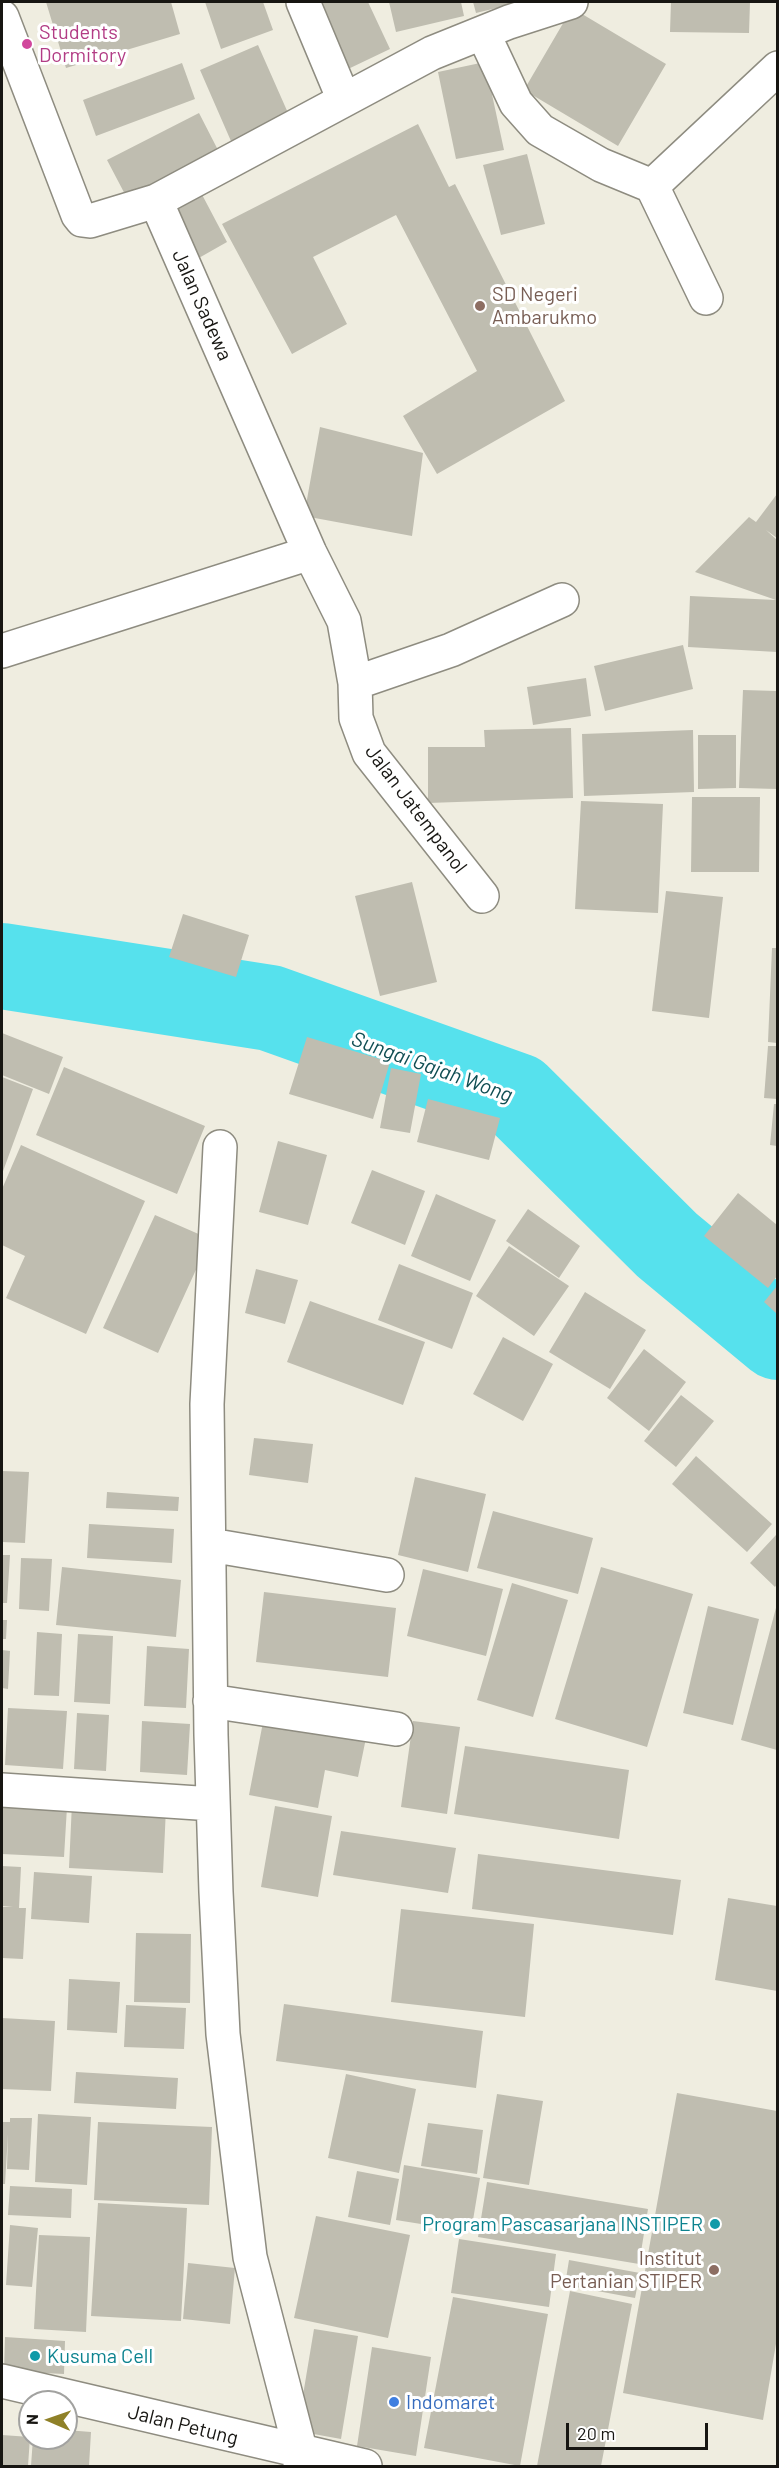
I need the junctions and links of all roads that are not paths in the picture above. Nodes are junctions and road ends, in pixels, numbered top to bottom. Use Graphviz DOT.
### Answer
graph roads {
  1 [pos="303,2"];
  2 [pos="571,2"];
  3 [pos="2,17"];
  4 [pos="483,33"];
  5 [pos="777,68"];
  6 [pos="344,100"];
  7 [pos="652,186"];
  8 [pos="156,201"];
  9 [pos="706,298"];
  10 [pos="310,554"];
  11 [pos="562,600"];
  12 [pos="2,651"];
  13 [pos="354,683"];
  14 [pos="482,896"];
  15 [pos="220,1147"];
  16 [pos="210,1545"];
  17 [pos="387,1575"];
  18 [pos="210,1701"];
  19 [pos="396,1729"];
  20 [pos="2,1790"];
  21 [pos="213,1804"];
  22 [pos="2,2381"];
  23 [pos="301,2460"];
  24 [pos="365,2466"];
  1 -- 6 [label="street"];
  2 -- 4 [label="street"];
  3 -- 8 [label="street"];
  4 -- 6 [label="street"];
  4 -- 7 [label="street"];
  5 -- 7 [label="street"];
  6 -- 8 [label="street"];
  7 -- 9 [label="street"];
  8 -- 10 [label="street, Jalan Sadewa"];
  10 -- 12 [label="street"];
  10 -- 13 [label="street, Jalan Sadewa"];
  11 -- 13 [label="street"];
  13 -- 14 [label="street, Jalan Jatempanol"];
  15 -- 16 [label="street"];
  16 -- 17 [label="street"];
  16 -- 18 [label="street"];
  18 -- 19 [label="street"];
  18 -- 21 [label="street"];
  20 -- 21 [label="street"];
  21 -- 23 [label="street"];
  22 -- 23 [label="street, Jalan Petung"];
  23 -- 24 [label="street, Jalan Petung"];
}
